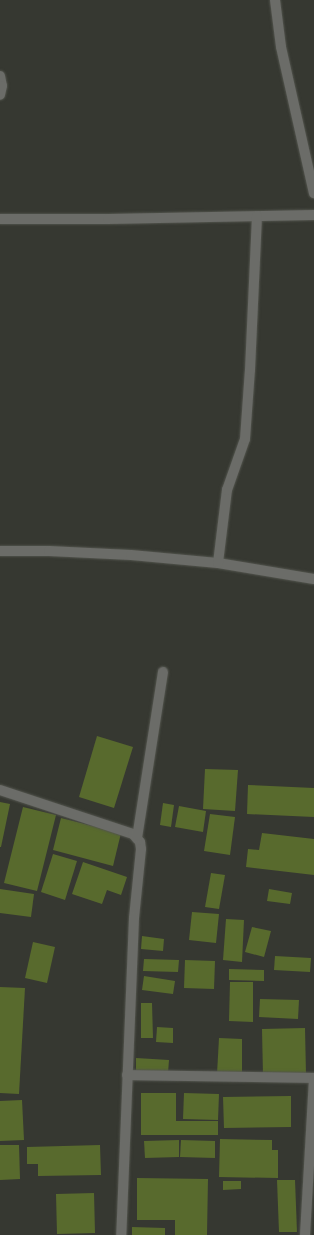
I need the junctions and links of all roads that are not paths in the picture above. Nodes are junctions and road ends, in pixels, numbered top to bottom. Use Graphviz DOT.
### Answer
graph roads {
  1 [pos="275,0"];
  2 [pos="0,76"];
  3 [pos="0,95"];
  4 [pos="314,193"];
  5 [pos="314,215"];
  6 [pos="257,216"];
  7 [pos="0,218"];
  8 [pos="0,551"];
  9 [pos="218,563"];
  10 [pos="314,579"];
  11 [pos="163,672"];
  12 [pos="0,790"];
  13 [pos="137,838"];
  14 [pos="127,1074"];
  15 [pos="314,1078"];
  16 [pos="121,1235"];
  17 [pos="305,1235"];
  1 -- 4 [label="street"];
  2 -- 3 [label="street"];
  5 -- 6 [label="street"];
  6 -- 7 [label="street"];
  6 -- 9 [label="street"];
  8 -- 9 [label="street"];
  9 -- 10 [label="street"];
  11 -- 13 [label="street"];
  12 -- 13 [label="street"];
  13 -- 14 [label="street"];
  14 -- 15 [label="street"];
  14 -- 16 [label="street"];
  15 -- 17 [label="street"];
}
